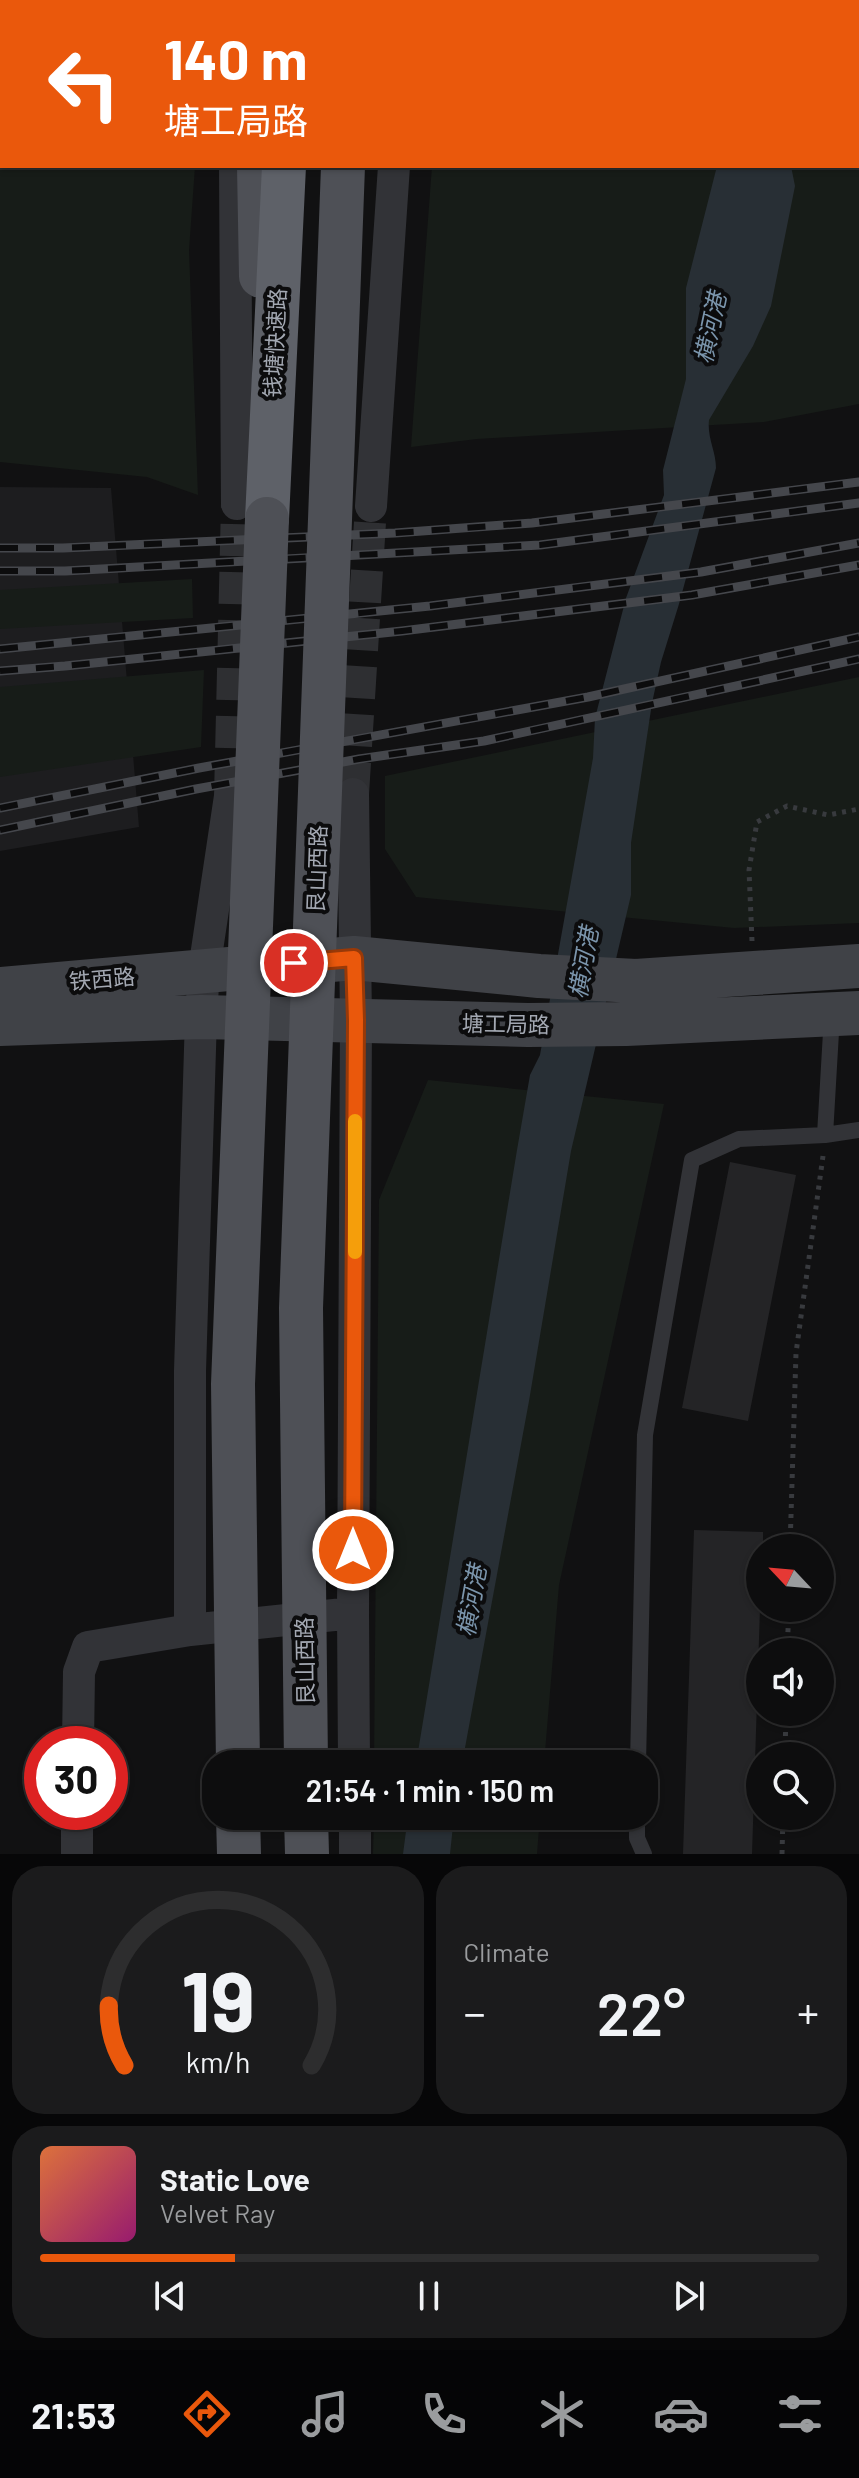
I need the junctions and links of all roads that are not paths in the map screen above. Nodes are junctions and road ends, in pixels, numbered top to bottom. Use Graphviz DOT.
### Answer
graph roads {
  1 [pos="235,168"];
  2 [pos="259,168"];
  3 [pos="284,168"];
  4 [pos="343,168"];
  5 [pos="394,168"];
  6 [pos="371,506"];
  7 [pos="252,512"];
  8 [pos="353,794"];
  9 [pos="230,796"];
  10 [pos="354,958"];
  11 [pos="859,966"];
  12 [pos="204,970"];
  13 [pos="0,989"];
  14 [pos="846,1013"];
  15 [pos="201,1017"];
  16 [pos="356,1020"];
  17 [pos="0,1024"];
  18 [pos="859,1130"];
  19 [pos="825,1135"];
  20 [pos="353,1613"];
  21 [pos="190,1630"];
  22 [pos="78,1726"];
  23 [pos="238,1750"];
  24 [pos="306,1750"];
  25 [pos="354,1750"];
  26 [pos="638,1750"];
  27 [pos="77,1830"];
  28 [pos="238,1830"];
  29 [pos="306,1830"];
  30 [pos="355,1830"];
  31 [pos="637,1830"];
  32 [pos="77,1854"];
  33 [pos="239,1854"];
  34 [pos="307,1854"];
  35 [pos="355,1854"];
  36 [pos="644,1854"];
  1 -- 7 [label="street"];
  2 -- 7 [label="main road"];
  3 -- 7 [label="highway, 钱塘快速路"];
  4 -- 24 [label="main road, 艮山西路, bridge"];
  5 -- 6 [label="street"];
  7 -- 23 [label="main road, bridge"];
  8 -- 10 [label="street, 艮山西路"];
  9 -- 12 [label="street"];
  10 -- 11 [label="main road"];
  10 -- 12 [label="main road"];
  10 -- 16 [label="street, 艮山西路"];
  12 -- 13 [label="main road, 铁西路"];
  12 -- 15 [label="street"];
  14 -- 16 [label="main road, 塘工局路"];
  14 -- 19 [label="lane"];
  15 -- 16 [label="main road, 塘工局路"];
  15 -- 17 [label="main road, 铁西路"];
  15 -- 21 [label="street"];
  16 -- 20 [label="street, 艮山西路"];
  18 -- 19 [label="lane"];
  19 -- 26 [label="lane"];
  20 -- 21 [label="street"];
  20 -- 25 [label="street, 艮山西路"];
  21 -- 22 [label="street"];
  27 -- 32 [label="street"];
  28 -- 33 [label="main road"];
  29 -- 34 [label="main road"];
  30 -- 35 [label="street"];
  31 -- 36 [label="lane"];
}
